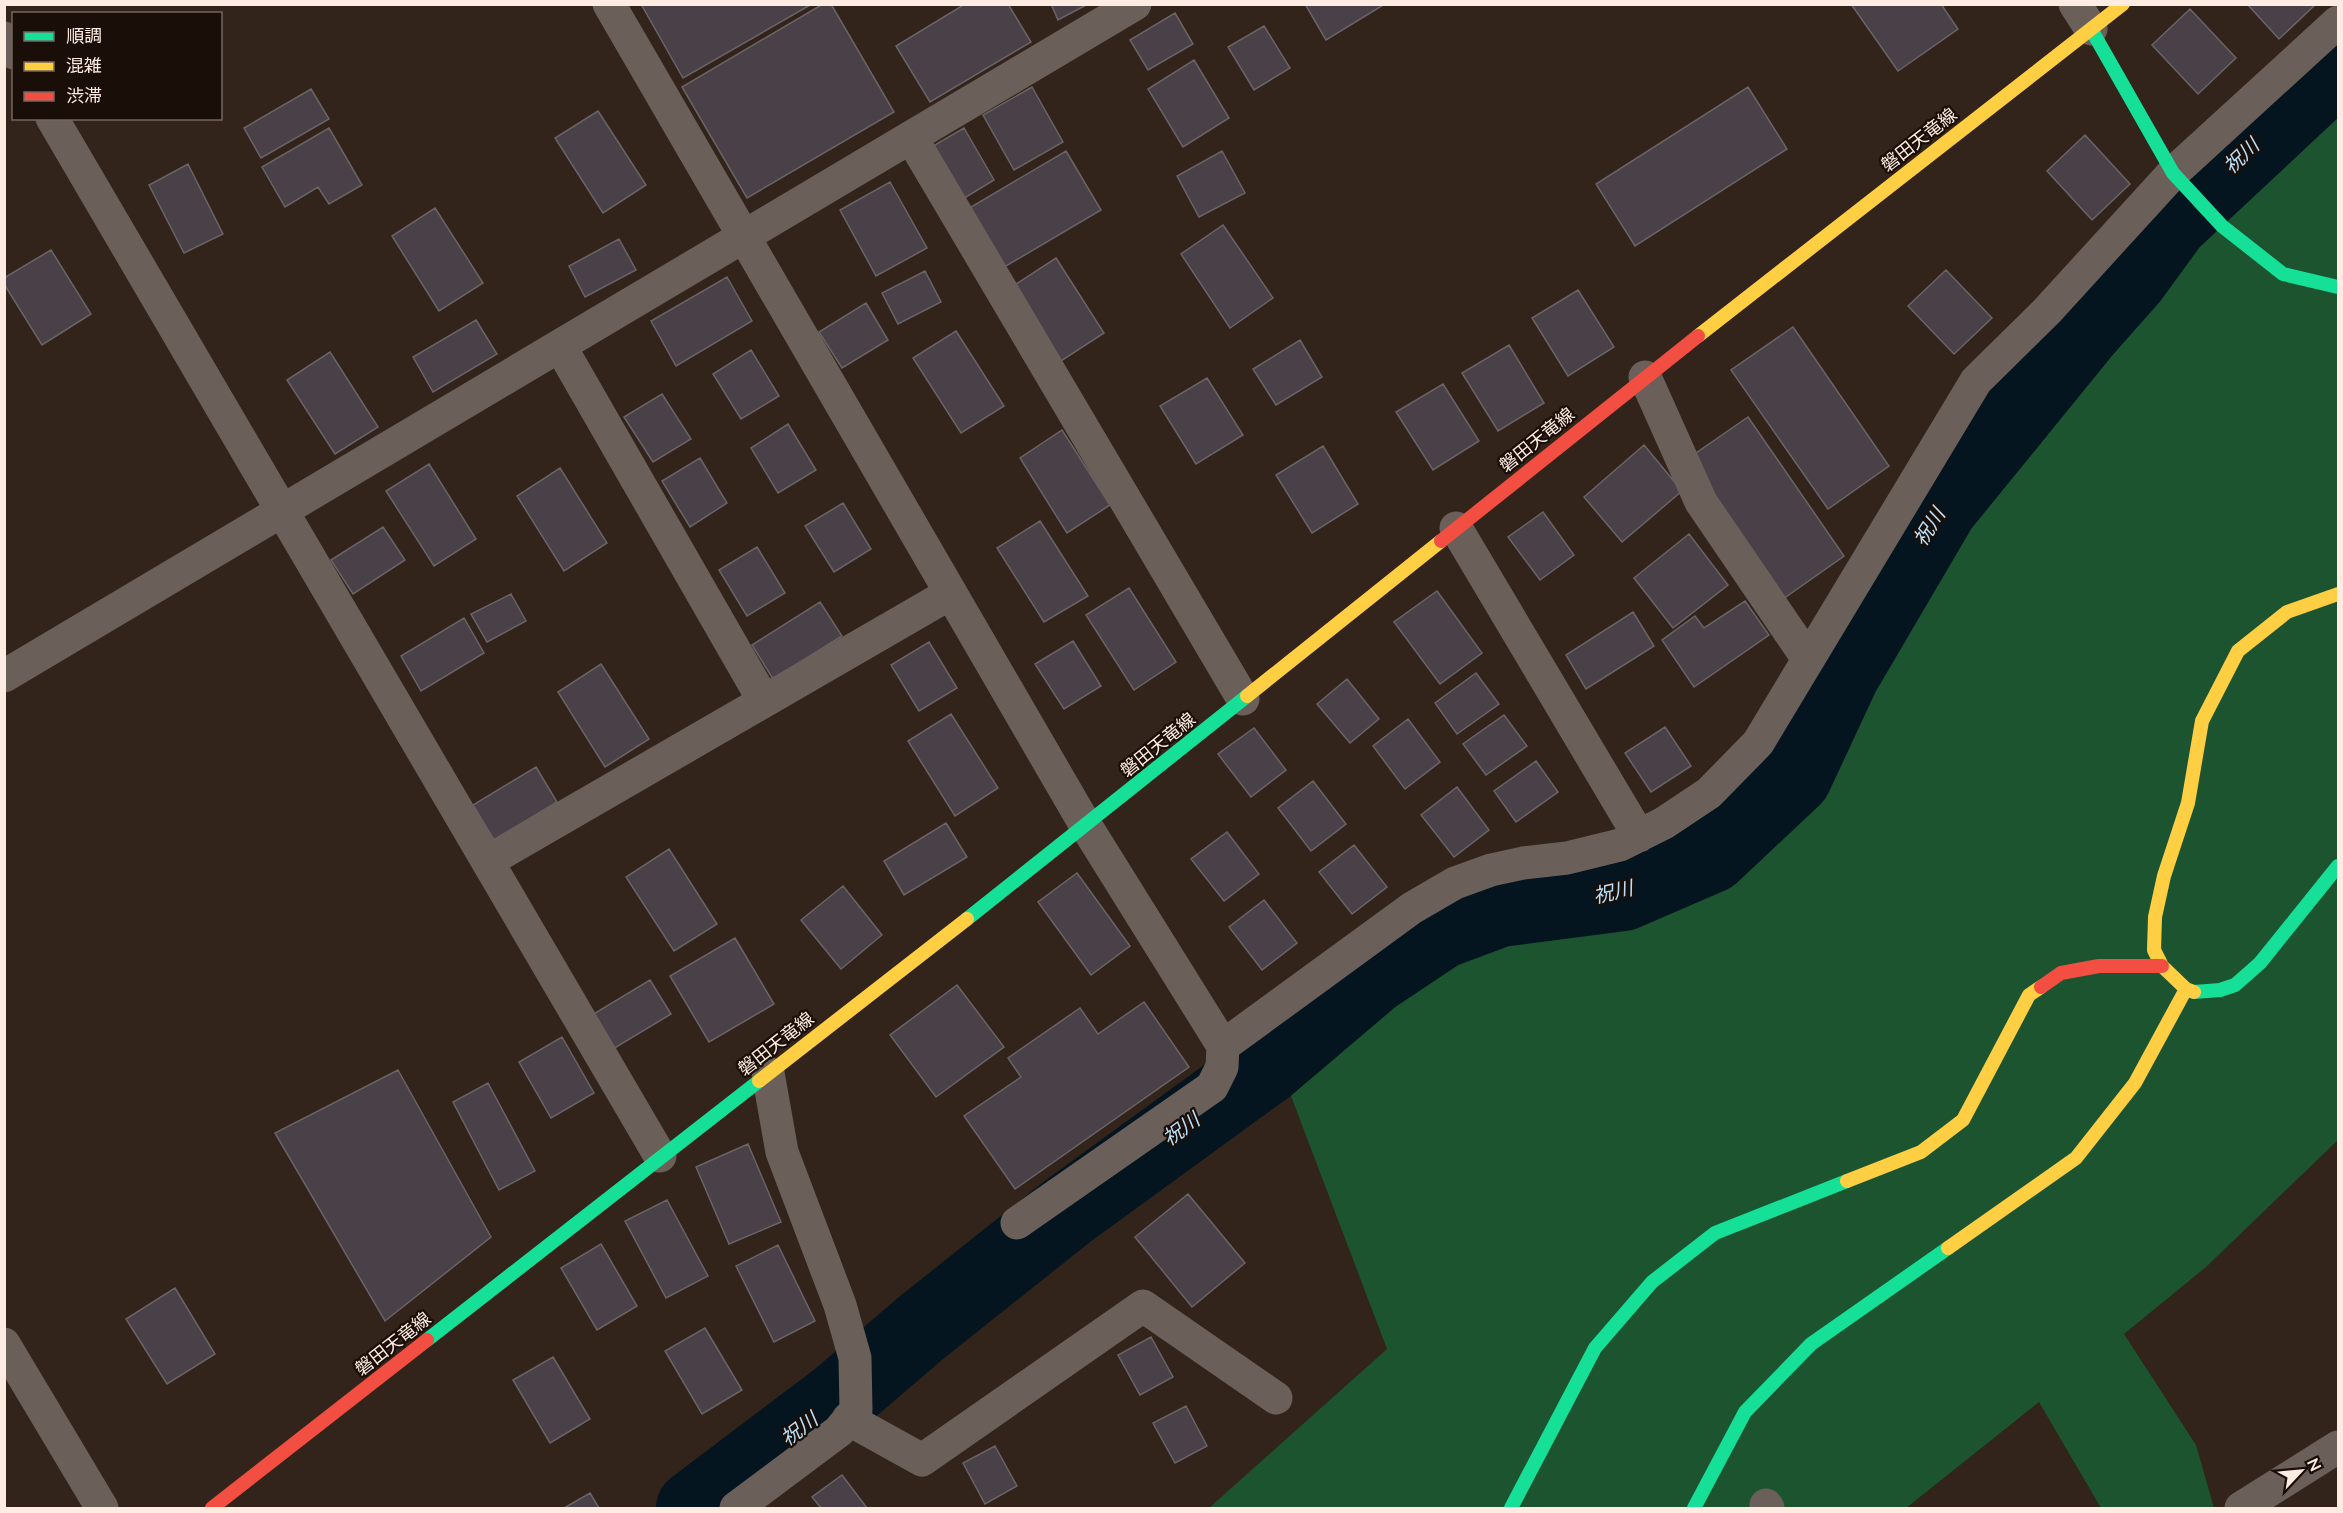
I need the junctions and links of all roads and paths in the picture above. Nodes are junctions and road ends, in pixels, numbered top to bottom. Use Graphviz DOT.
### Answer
graph roads {
  1 [pos="609,4"];
  2 [pos="1135,4"];
  3 [pos="2123,4"];
  4 [pos="2083,17"];
  5 [pos="2338,22"];
  6 [pos="53,120"];
  7 [pos="911,137"];
  8 [pos="2177,177"];
  9 [pos="744,236"];
  10 [pos="2338,287"];
  11 [pos="560,346"];
  12 [pos="1645,377"];
  13 [pos="282,511"];
  14 [pos="1456,528"];
  15 [pos="951,593"];
  16 [pos="2338,594"];
  17 [pos="1808,659"];
  18 [pos="4,676"];
  19 [pos="1243,699"];
  20 [pos="764,701"];
  21 [pos="1086,826"];
  22 [pos="1639,836"];
  23 [pos="488,861"];
  24 [pos="2338,867"];
  25 [pos="2162,966"];
  26 [pos="2186,989"];
  27 [pos="1223,1046"];
  28 [pos="768,1073"];
  29 [pos="660,1156"];
  30 [pos="1017,1223"];
  31 [pos="4,1344"];
  32 [pos="1276,1398"];
  33 [pos="848,1419"];
  34 [pos="2338,1447"];
  35 [pos="748,1505"];
  36 [pos="102,1509"];
  37 [pos="212,1509"];
  38 [pos="1511,1509"];
  39 [pos="1694,1509"];
  40 [pos="2241,1509"];
  1 -- 9 [label="street"];
  2 -- 7 [label="street"];
  3 -- 4 [label="street, 磐田天竜線"];
  4 -- 8 [label="street"];
  4 -- 12 [label="street, 磐田天竜線"];
  5 -- 8 [label="street"];
  6 -- 13 [label="street"];
  7 -- 9 [label="street"];
  7 -- 19 [label="street"];
  8 -- 10 [label="street"];
  8 -- 17 [label="street"];
  9 -- 11 [label="street"];
  9 -- 15 [label="street"];
  11 -- 13 [label="street"];
  11 -- 20 [label="street"];
  12 -- 14 [label="street, 磐田天竜線"];
  12 -- 17 [label="street"];
  13 -- 18 [label="street"];
  13 -- 23 [label="street"];
  14 -- 19 [label="street, 磐田天竜線"];
  14 -- 22 [label="street"];
  15 -- 20 [label="street"];
  15 -- 21 [label="street"];
  16 -- 25 [label="street"];
  17 -- 22 [label="street"];
  19 -- 21 [label="street, 磐田天竜線"];
  20 -- 23 [label="street"];
  21 -- 27 [label="street"];
  21 -- 28 [label="street, 磐田天竜線"];
  22 -- 27 [label="street"];
  23 -- 29 [label="street"];
  24 -- 26 [label="street"];
  25 -- 26 [label="street"];
  25 -- 38 [label="street"];
  26 -- 39 [label="street"];
  27 -- 30 [label="street"];
  28 -- 29 [label="street, 磐田天竜線"];
  28 -- 33 [label="street"];
  29 -- 37 [label="street, 磐田天竜線"];
  31 -- 36 [label="street"];
  32 -- 33 [label="street"];
  33 -- 35 [label="street"];
  34 -- 40 [label="street"];
}
